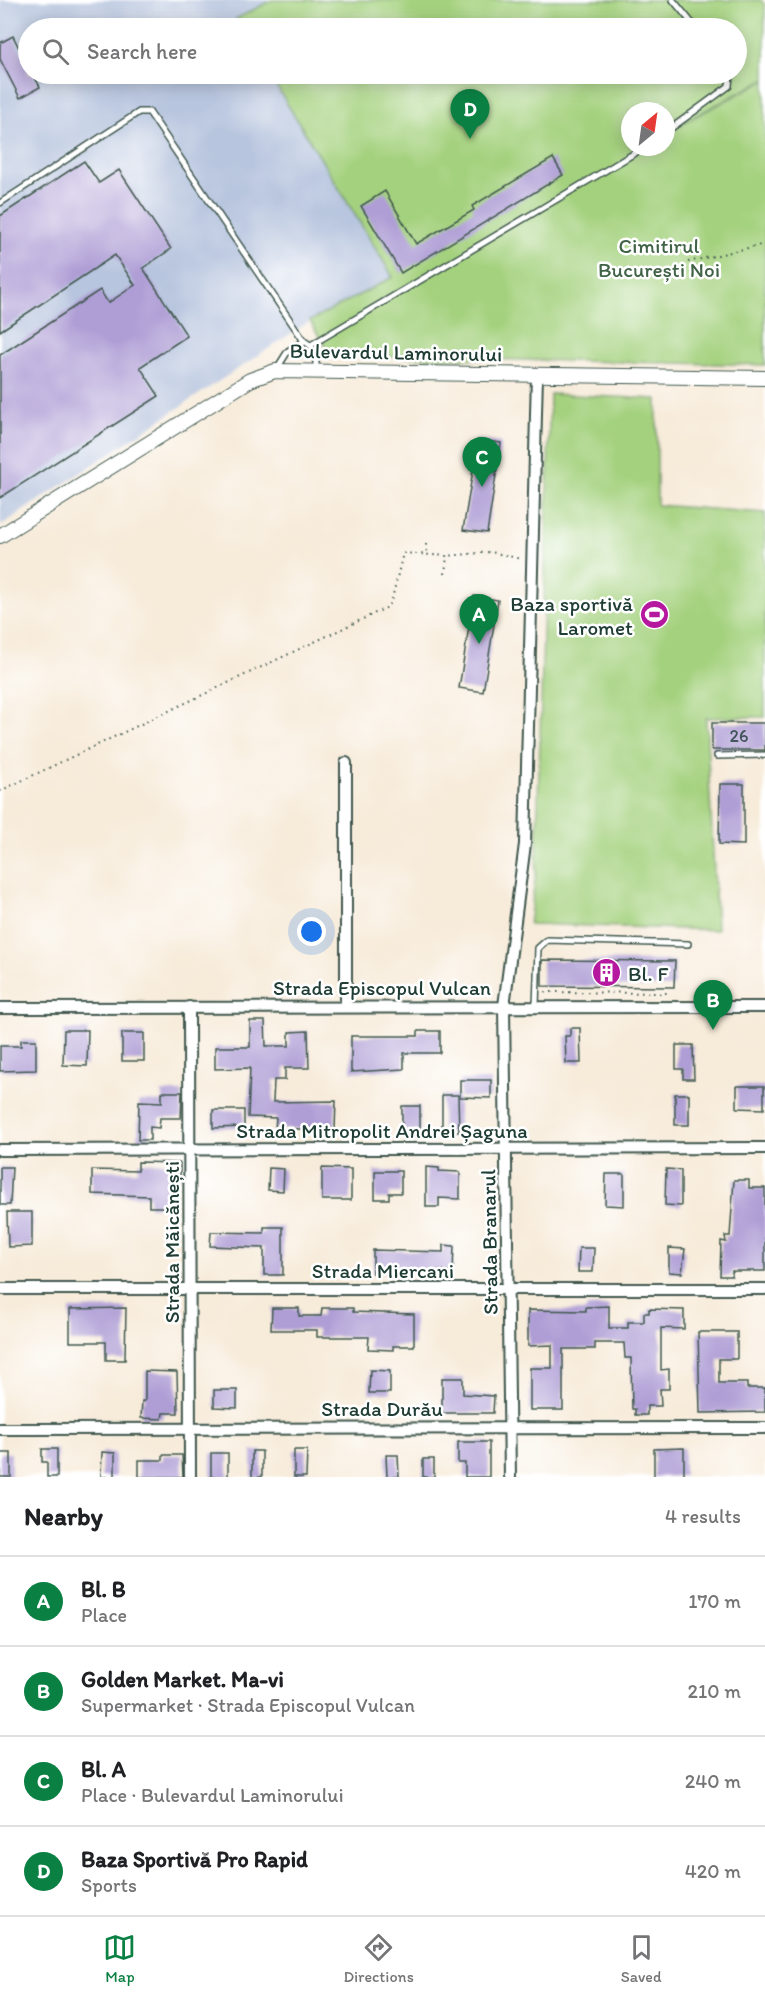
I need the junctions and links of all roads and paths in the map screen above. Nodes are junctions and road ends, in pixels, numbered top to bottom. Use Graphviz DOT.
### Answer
graph roads {
  1 [pos="673,0"];
  2 [pos="688,18"];
  3 [pos="729,84"];
  4 [pos="675,125"];
  5 [pos="630,156"];
  6 [pos="0,203"];
  7 [pos="765,244"];
  8 [pos="688,262"];
  9 [pos="304,341"];
  10 [pos="311,345"];
  11 [pos="275,371"];
  12 [pos="316,371"];
  13 [pos="537,375"];
  14 [pos="765,378"];
  15 [pos="0,536"];
  16 [pos="426,544"];
  17 [pos="427,554"];
  18 [pos="447,556"];
  19 [pos="532,563"];
  20 [pos="445,574"];
  21 [pos="765,755"];
  22 [pos="717,756"];
  23 [pos="346,763"];
  24 [pos="0,791"];
  25 [pos="688,944"];
  26 [pos="567,987"];
  27 [pos="609,987"];
  28 [pos="652,987"];
  29 [pos="536,992"];
  30 [pos="567,993"];
  31 [pos="608,993"];
  32 [pos="652,993"];
  33 [pos="668,993"];
  34 [pos="504,1006"];
  35 [pos="536,1006"];
  36 [pos="189,1007"];
  37 [pos="346,1007"];
  38 [pos="765,1007"];
  39 [pos="0,1008"];
  40 [pos="765,1148"];
  41 [pos="507,1149"];
  42 [pos="0,1150"];
  43 [pos="190,1150"];
  44 [pos="190,1288"];
  45 [pos="0,1289"];
  46 [pos="765,1289"];
  47 [pos="510,1290"];
  48 [pos="190,1428"];
  49 [pos="510,1428"];
  50 [pos="765,1428"];
  51 [pos="0,1429"];
  52 [pos="190,1477"];
  53 [pos="510,1477"];
  1 -- 2 [label="lane"];
  3 -- 4 [label="lane"];
  5 -- 10 [label="lane"];
  6 -- 9 [label="lane"];
  7 -- 8 [label="path"];
  9 -- 10 [label="lane"];
  9 -- 11 [label="lane"];
  10 -- 12 [label="lane"];
  11 -- 12 [label="street, Bulevardul Laminorului"];
  11 -- 15 [label="street, Bulevardul Laminorului"];
  12 -- 13 [label="street, Bulevardul Laminorului"];
  13 -- 14 [label="street, Bulevardul Laminorului"];
  13 -- 19 [label="street, Strada Branarul"];
  16 -- 17 [label="path"];
  17 -- 18 [label="path"];
  17 -- 24 [label="path"];
  18 -- 19 [label="path"];
  18 -- 20 [label="path"];
  19 -- 34 [label="street, Strada Branarul"];
  21 -- 22 [label="lane"];
  23 -- 37 [label="street"];
  25 -- 29 [label="lane"];
  26 -- 30 [label="path"];
  27 -- 31 [label="path"];
  28 -- 32 [label="path"];
  29 -- 30 [label="path"];
  29 -- 35 [label="lane"];
  30 -- 31 [label="path"];
  31 -- 32 [label="path"];
  32 -- 33 [label="path"];
  34 -- 35 [label="street, Strada Episcopul Vulcan"];
  34 -- 37 [label="street, Strada Episcopul Vulcan"];
  34 -- 41 [label="street, Strada Branarul"];
  35 -- 38 [label="street, Strada Episcopul Vulcan"];
  36 -- 37 [label="street, Strada Episcopul Vulcan"];
  36 -- 39 [label="street, Strada Episcopul Vulcan"];
  36 -- 43 [label="street, Strada Măicănești"];
  40 -- 41 [label="street, Strada Mitropolit Andrei Șaguna"];
  41 -- 43 [label="street, Strada Mitropolit Andrei Șaguna"];
  41 -- 47 [label="street, Strada Branarul"];
  42 -- 43 [label="street, Strada Mitropolit Andrei Șaguna"];
  43 -- 44 [label="street, Strada Măicănești"];
  44 -- 45 [label="street, Strada Miercani"];
  44 -- 47 [label="street, Strada Miercani"];
  44 -- 48 [label="street, Strada Măicănești"];
  46 -- 47 [label="street, Strada Miercani"];
  47 -- 49 [label="street, Strada Branarul"];
  48 -- 49 [label="street, Strada Durău"];
  48 -- 51 [label="street, Strada Durău"];
  48 -- 52 [label="street, Strada Măicănești"];
  49 -- 50 [label="street, Strada Durău"];
  49 -- 53 [label="street, Strada Branarul"];
}
